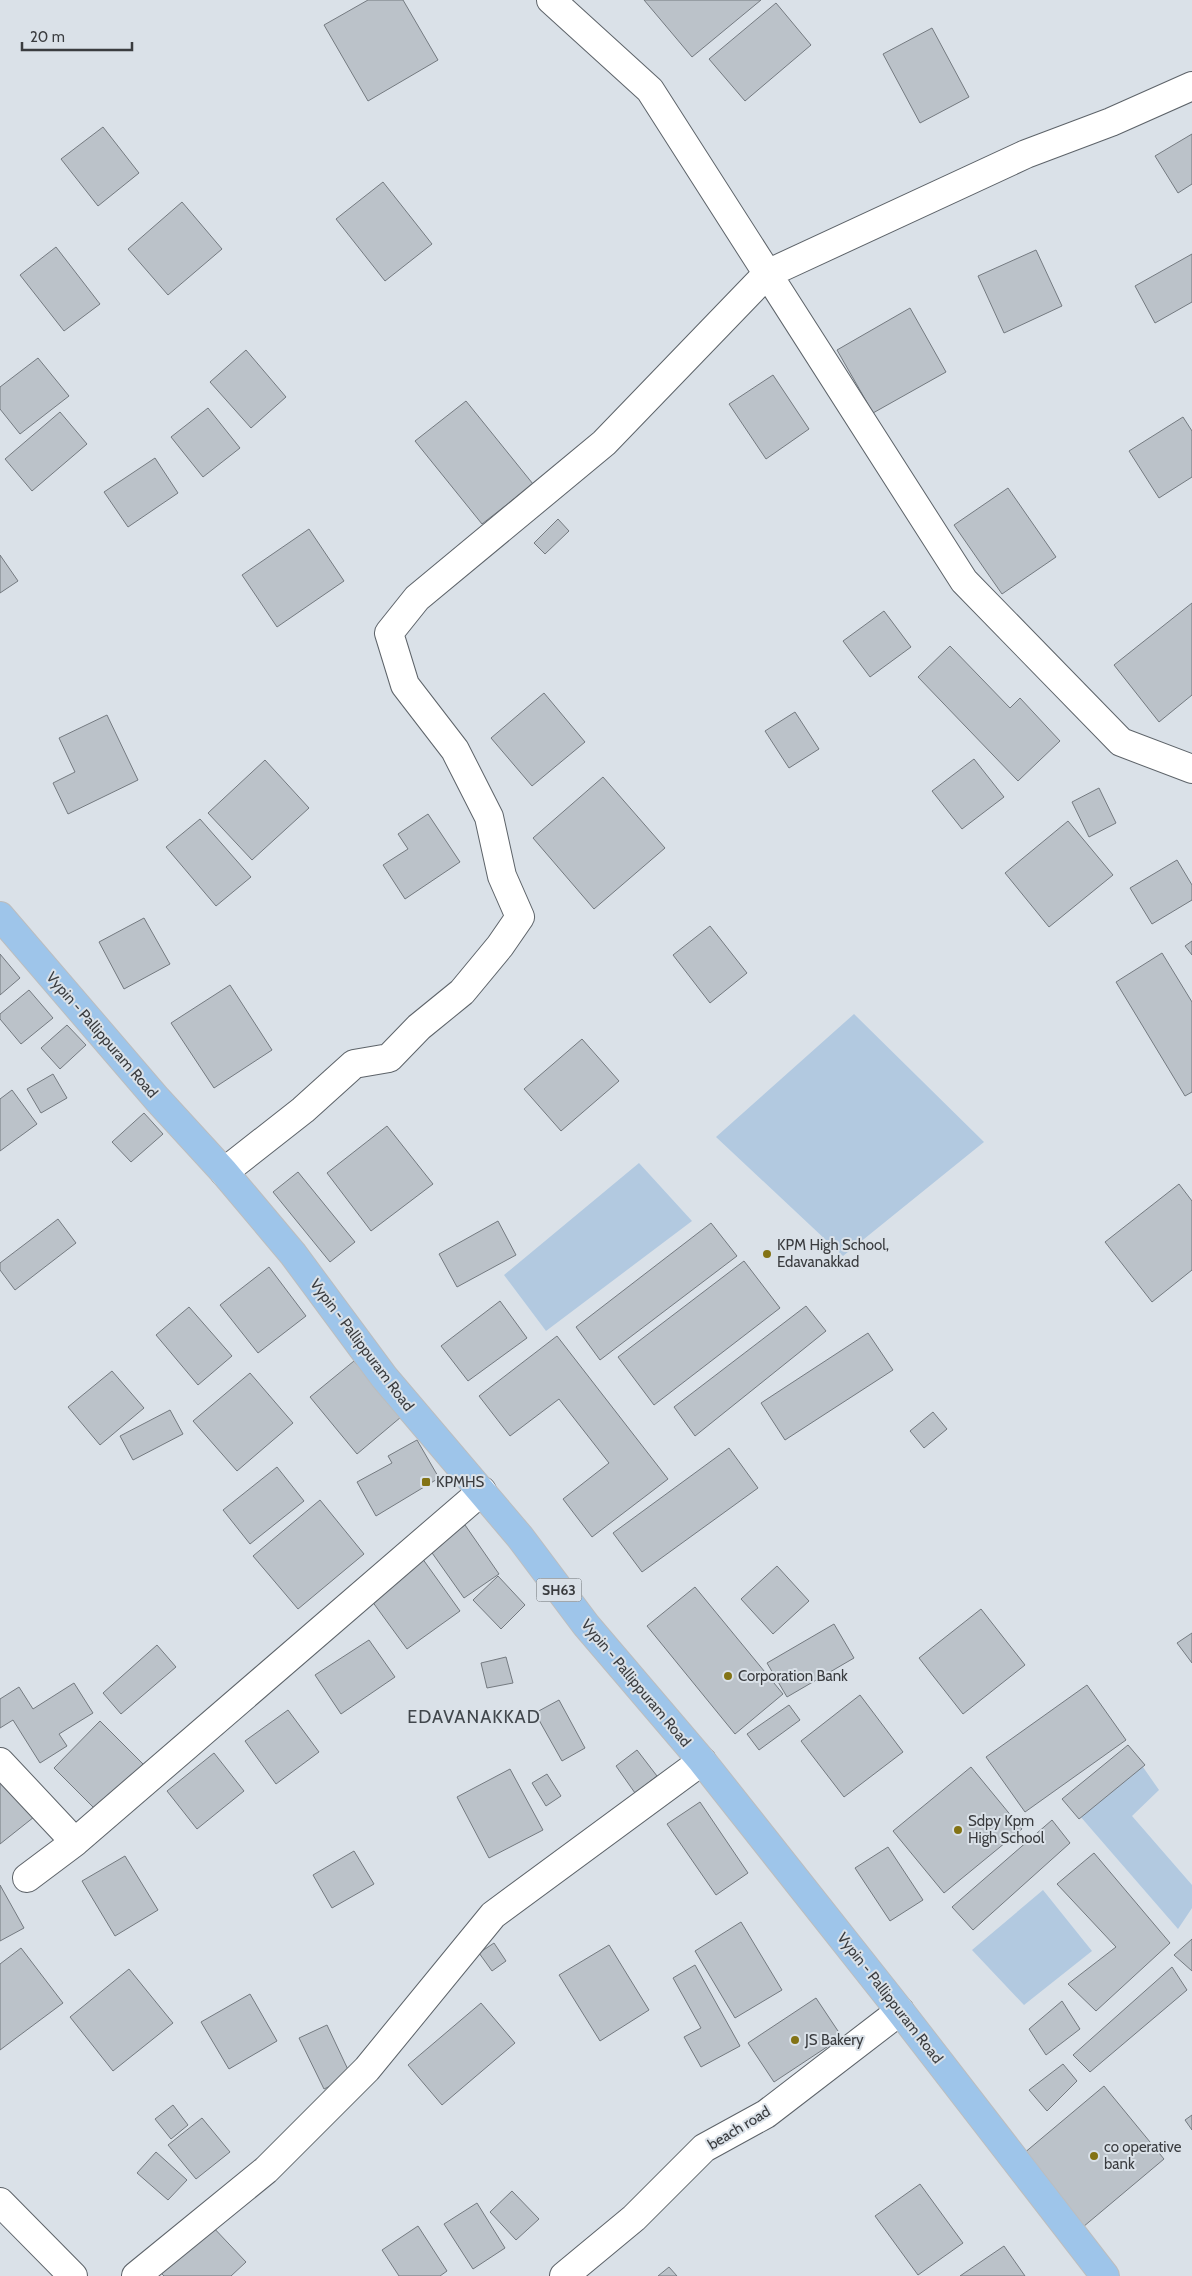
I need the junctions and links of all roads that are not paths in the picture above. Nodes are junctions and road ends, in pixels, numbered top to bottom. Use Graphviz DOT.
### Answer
graph roads {
  1 [pos="551,0"];
  2 [pos="1192,86"];
  3 [pos="767,274"];
  4 [pos="1192,769"];
  5 [pos="0,916"];
  6 [pos="224,1172"];
  7 [pos="482,1491"];
  8 [pos="702,1761"];
  9 [pos="0,1762"];
  10 [pos="75,1842"];
  11 [pos="27,1878"];
  12 [pos="900,2011"];
  13 [pos="0,2202"];
  14 [pos="73,2276"];
  15 [pos="136,2276"];
  16 [pos="564,2276"];
  17 [pos="1105,2276"];
  1 -- 3 [label="street"];
  2 -- 3 [label="street"];
  3 -- 4 [label="street"];
  3 -- 6 [label="street"];
  5 -- 6 [label="main road, Vypin - Pallippuram Road / SH63"];
  6 -- 7 [label="main road, Vypin - Pallippuram Road / SH63"];
  7 -- 8 [label="main road, Vypin - Pallippuram Road / SH63"];
  7 -- 10 [label="street"];
  8 -- 12 [label="main road, Vypin - Pallippuram Road / SH63"];
  8 -- 15 [label="street"];
  9 -- 10 [label="street"];
  10 -- 11 [label="street"];
  12 -- 16 [label="street, beach road"];
  12 -- 17 [label="main road, Vypin - Pallippuram Road / SH63"];
  13 -- 14 [label="street"];
}
